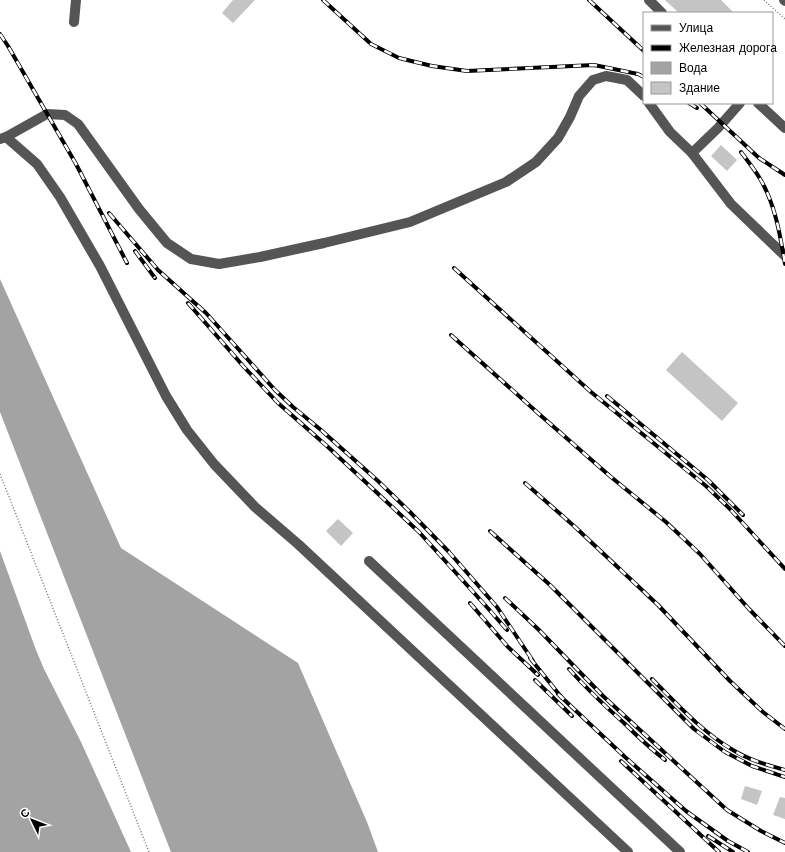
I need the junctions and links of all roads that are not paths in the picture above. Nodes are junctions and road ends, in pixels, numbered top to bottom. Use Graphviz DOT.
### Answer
graph roads {
  1 [pos="76,0"];
  2 [pos="649,0"];
  3 [pos="661,12"];
  4 [pos="74,22"];
  5 [pos="643,95"];
  6 [pos="649,104"];
  7 [pos="739,104"];
  8 [pos="759,104"];
  9 [pos="785,128"];
  10 [pos="3,138"];
  11 [pos="692,152"];
  12 [pos="785,256"];
  13 [pos="369,561"];
  14 [pos="628,852"];
  15 [pos="680,852"];
  1 -- 4 [label="lane"];
  2 -- 3 [label="lane"];
  5 -- 10 [label="lane"];
  6 -- 11 [label="lane"];
  7 -- 11 [label="lane"];
  8 -- 9 [label="lane"];
  10 -- 14 [label="lane"];
  11 -- 12 [label="lane"];
  13 -- 15 [label="lane"];
}
